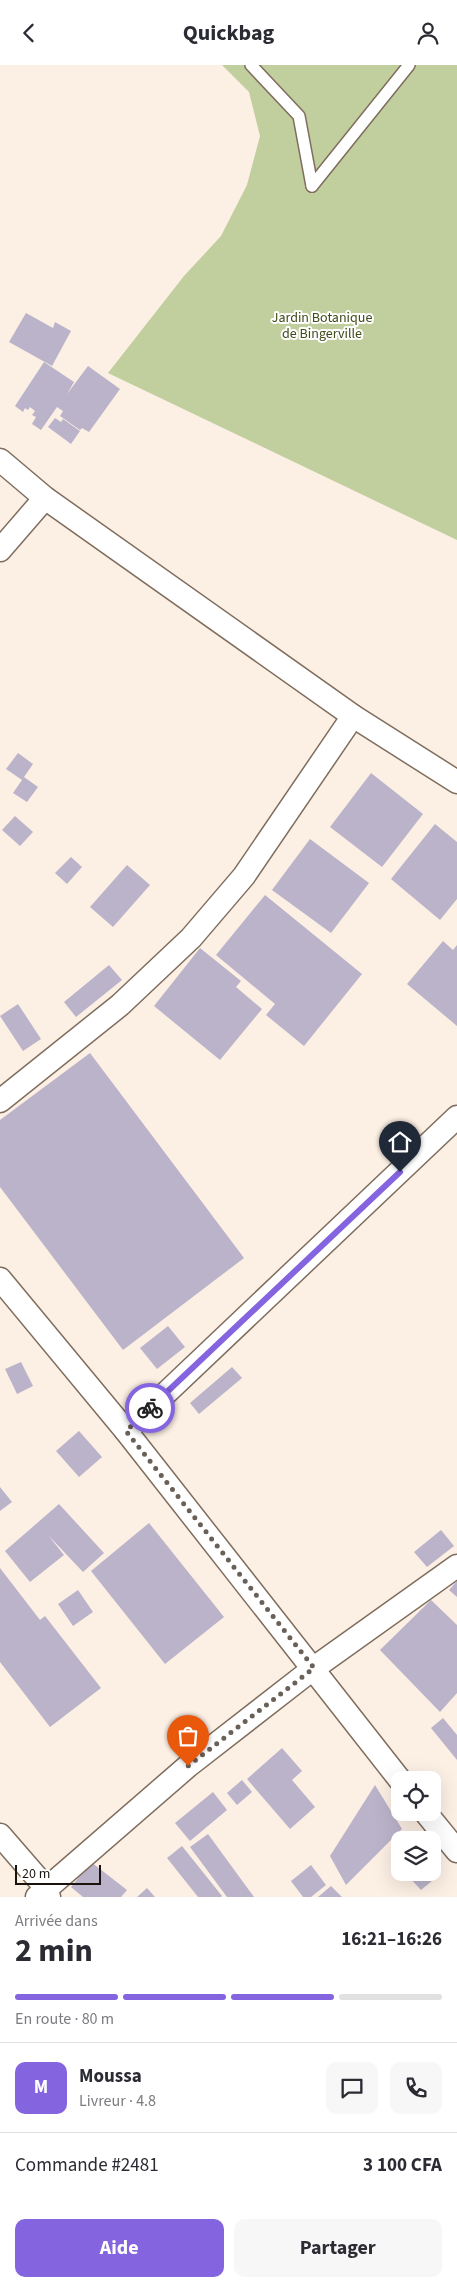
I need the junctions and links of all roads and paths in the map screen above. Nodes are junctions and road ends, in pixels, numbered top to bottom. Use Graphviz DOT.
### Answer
graph roads {
  1 [pos="251,65"];
  2 [pos="409,65"];
  3 [pos="0,460"];
  4 [pos="45,498"];
  5 [pos="0,550"];
  6 [pos="353,717"];
  7 [pos="457,782"];
  8 [pos="0,1101"];
  9 [pos="457,1117"];
  10 [pos="0,1279"];
  11 [pos="126,1431"];
  12 [pos="457,1566"];
  13 [pos="314,1668"];
  14 [pos="393,1771"];
  15 [pos="433,1821"];
  16 [pos="0,1835"];
  17 [pos="457,1851"];
  18 [pos="44,1894"];
  1 -- 2 [label="lane"];
  3 -- 4 [label="street"];
  4 -- 5 [label="street"];
  4 -- 6 [label="street"];
  6 -- 7 [label="street"];
  6 -- 8 [label="street"];
  9 -- 11 [label="street"];
  10 -- 11 [label="street"];
  11 -- 13 [label="street"];
  12 -- 13 [label="street"];
  13 -- 14 [label="street"];
  13 -- 18 [label="street"];
  15 -- 17 [label="street"];
  16 -- 18 [label="street"];
}
